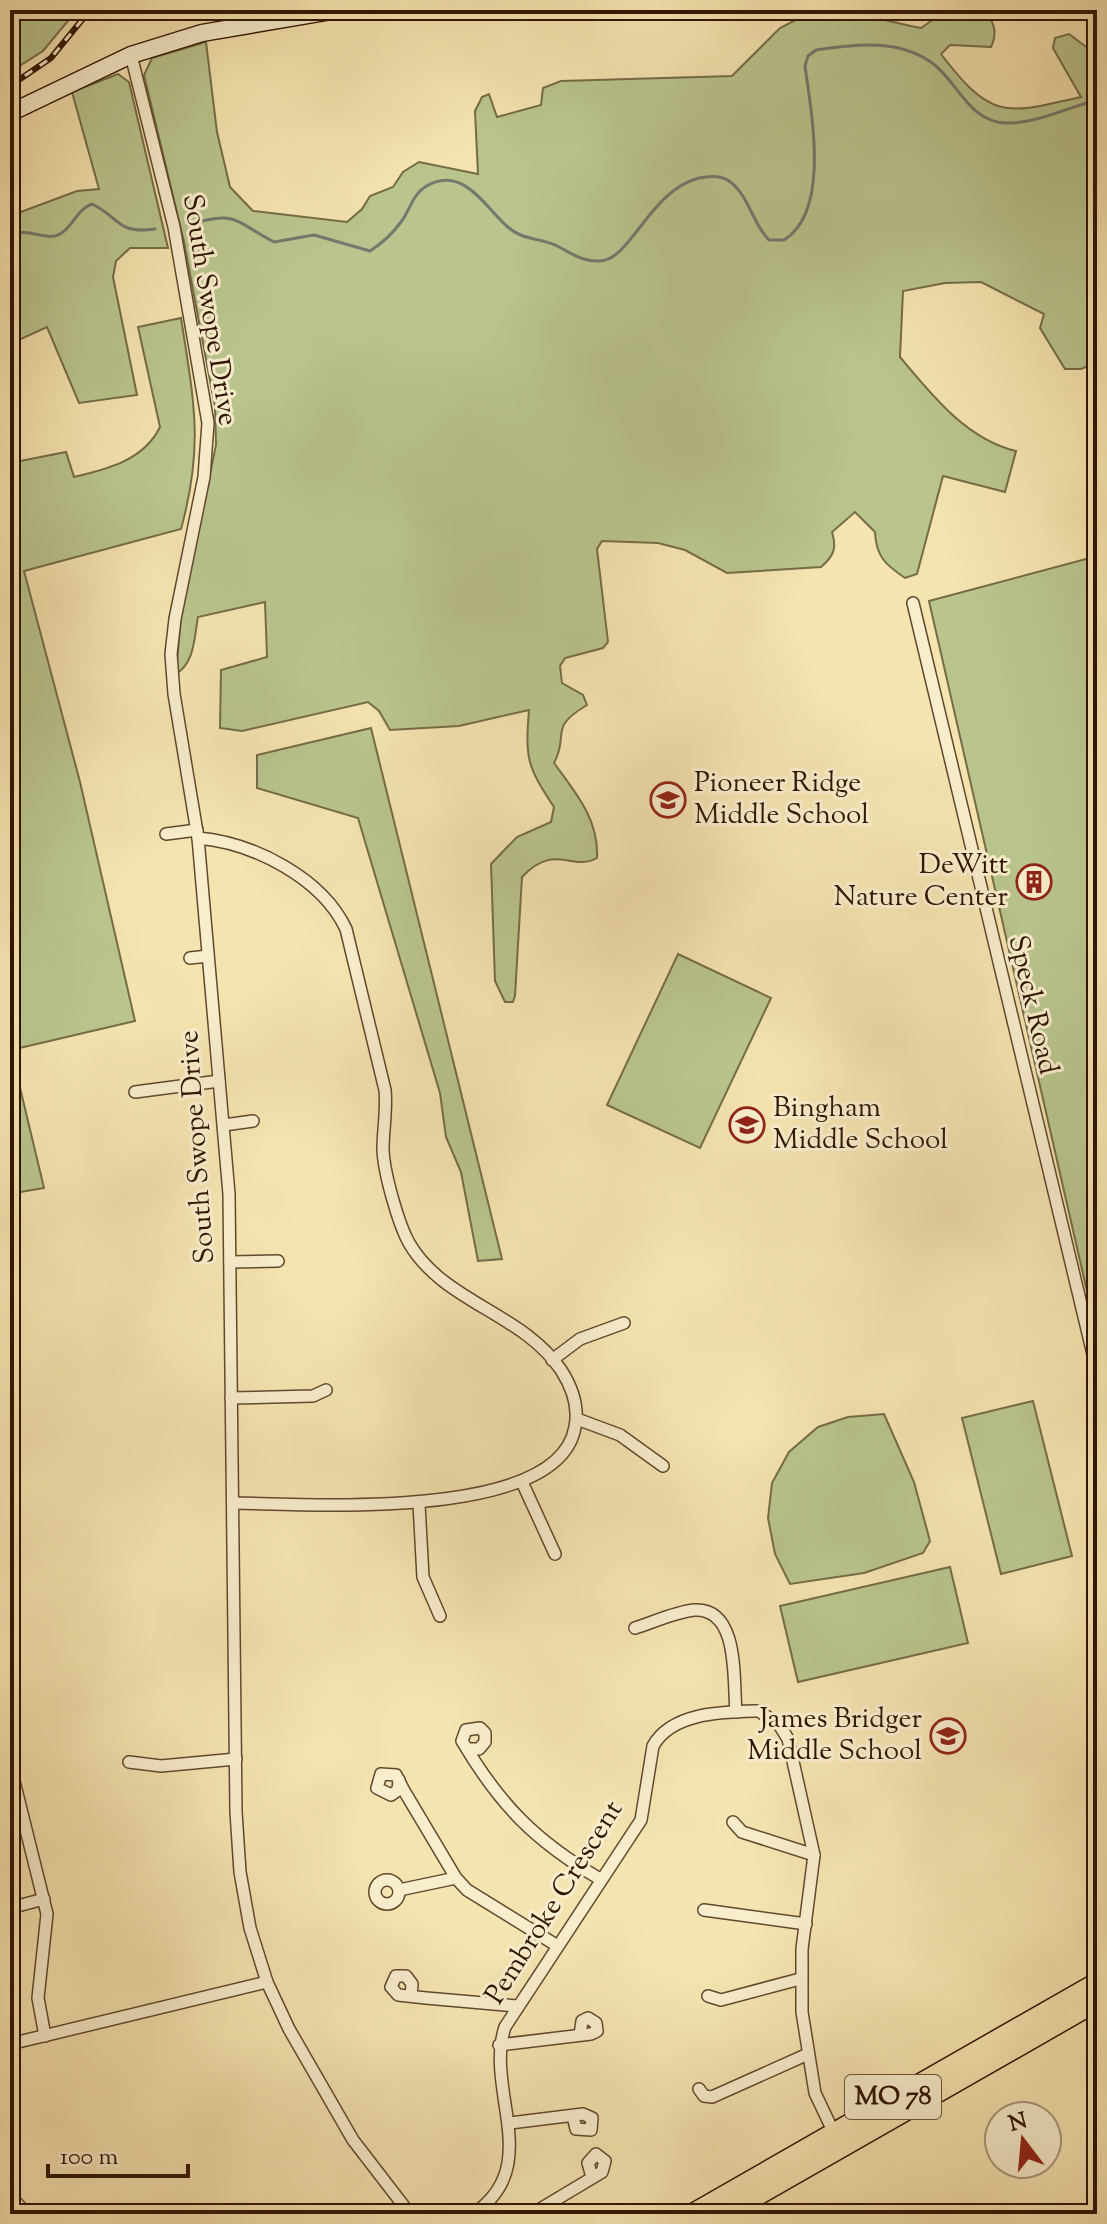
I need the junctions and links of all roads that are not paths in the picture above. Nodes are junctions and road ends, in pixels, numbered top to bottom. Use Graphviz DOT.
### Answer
graph roads {
  1 [pos="337,10"];
  2 [pos="300,12"];
  3 [pos="131,55"];
  4 [pos="10,113"];
  5 [pos="913,603"];
  6 [pos="166,834"];
  7 [pos="198,834"];
  8 [pos="208,956"];
  9 [pos="190,958"];
  10 [pos="219,1081"];
  11 [pos="135,1092"];
  12 [pos="253,1121"];
  13 [pos="224,1125"];
  14 [pos="278,1261"];
  15 [pos="230,1262"];
  16 [pos="624,1323"];
  17 [pos="552,1360"];
  18 [pos="1097,1371"];
  19 [pos="326,1390"];
  20 [pos="231,1398"];
  21 [pos="577,1419"];
  22 [pos="663,1466"];
  23 [pos="522,1482"];
  24 [pos="235,1503"];
  25 [pos="419,1504"];
  26 [pos="555,1554"];
  27 [pos="440,1616"];
  28 [pos="635,1628"];
  29 [pos="736,1712"];
  30 [pos="469,1749"];
  31 [pos="236,1759"];
  32 [pos="129,1762"];
  33 [pos="11,1773"];
  34 [pos="399,1780"];
  35 [pos="733,1822"];
  36 [pos="814,1855"];
  37 [pos="456,1878"];
  38 [pos="600,1879"];
  39 [pos="399,1890"];
  40 [pos="44,1899"];
  41 [pos="10,1908"];
  42 [pos="704,1910"];
  43 [pos="806,1924"];
  44 [pos="556,1945"];
  45 [pos="800,1979"];
  46 [pos="267,1982"];
  47 [pos="1097,1982"];
  48 [pos="411,1996"];
  49 [pos="708,1996"];
  50 [pos="1097,2002"];
  51 [pos="517,2006"];
  52 [pos="580,2035"];
  53 [pos="45,2036"];
  54 [pos="10,2044"];
  55 [pos="499,2045"];
  56 [pos="808,2054"];
  57 [pos="699,2089"];
  58 [pos="573,2116"];
  59 [pos="510,2123"];
  60 [pos="833,2131"];
  61 [pos="592,2177"];
  62 [pos="10,2196"];
  63 [pos="406,2212"];
  64 [pos="27,2214"];
  65 [pos="473,2214"];
  66 [pos="532,2214"];
  67 [pos="691,2214"];
  68 [pos="726,2214"];
  1 -- 2 [label="main road"];
  2 -- 3 [label="main road"];
  3 -- 4 [label="main road"];
  3 -- 7 [label="street, South Swope Drive"];
  5 -- 18 [label="street, Speck Road"];
  6 -- 7 [label="street"];
  7 -- 8 [label="street, South Swope Drive"];
  7 -- 17 [label="street"];
  8 -- 9 [label="street"];
  8 -- 10 [label="street, South Swope Drive"];
  10 -- 11 [label="street"];
  10 -- 13 [label="street, South Swope Drive"];
  12 -- 13 [label="street"];
  13 -- 15 [label="street, South Swope Drive"];
  14 -- 15 [label="street"];
  15 -- 20 [label="street, South Swope Drive"];
  16 -- 17 [label="street"];
  17 -- 21 [label="street"];
  19 -- 20 [label="street"];
  20 -- 24 [label="street, South Swope Drive"];
  21 -- 22 [label="street"];
  21 -- 23 [label="street"];
  23 -- 25 [label="street"];
  23 -- 26 [label="street"];
  24 -- 25 [label="street"];
  24 -- 31 [label="street, South Swope Drive"];
  25 -- 27 [label="street"];
  28 -- 29 [label="street"];
  29 -- 36 [label="street"];
  29 -- 38 [label="street, Pembroke Crescent"];
  30 -- 38 [label="street"];
  31 -- 32 [label="street"];
  31 -- 46 [label="street, South Swope Drive"];
  33 -- 40 [label="street"];
  34 -- 37 [label="street"];
  35 -- 36 [label="street"];
  36 -- 43 [label="street"];
  37 -- 39 [label="street"];
  37 -- 44 [label="street"];
  38 -- 44 [label="street, Pembroke Crescent"];
  40 -- 41 [label="street"];
  40 -- 53 [label="street"];
  42 -- 43 [label="street"];
  43 -- 45 [label="street"];
  44 -- 51 [label="street, Pembroke Crescent"];
  45 -- 49 [label="street"];
  45 -- 56 [label="street"];
  46 -- 53 [label="street"];
  46 -- 63 [label="street, South Swope Drive"];
  47 -- 60 [label="main road, MO 78"];
  48 -- 51 [label="street"];
  50 -- 68 [label="main road, MO 78"];
  51 -- 55 [label="street, Pembroke Crescent"];
  52 -- 55 [label="street"];
  53 -- 54 [label="street"];
  55 -- 59 [label="street, Pembroke Crescent"];
  56 -- 57 [label="street"];
  56 -- 60 [label="street"];
  58 -- 59 [label="street"];
  59 -- 65 [label="street, Pembroke Crescent"];
  60 -- 67 [label="main road, MO 78"];
  61 -- 66 [label="street"];
  62 -- 64 [label="street"];
}
